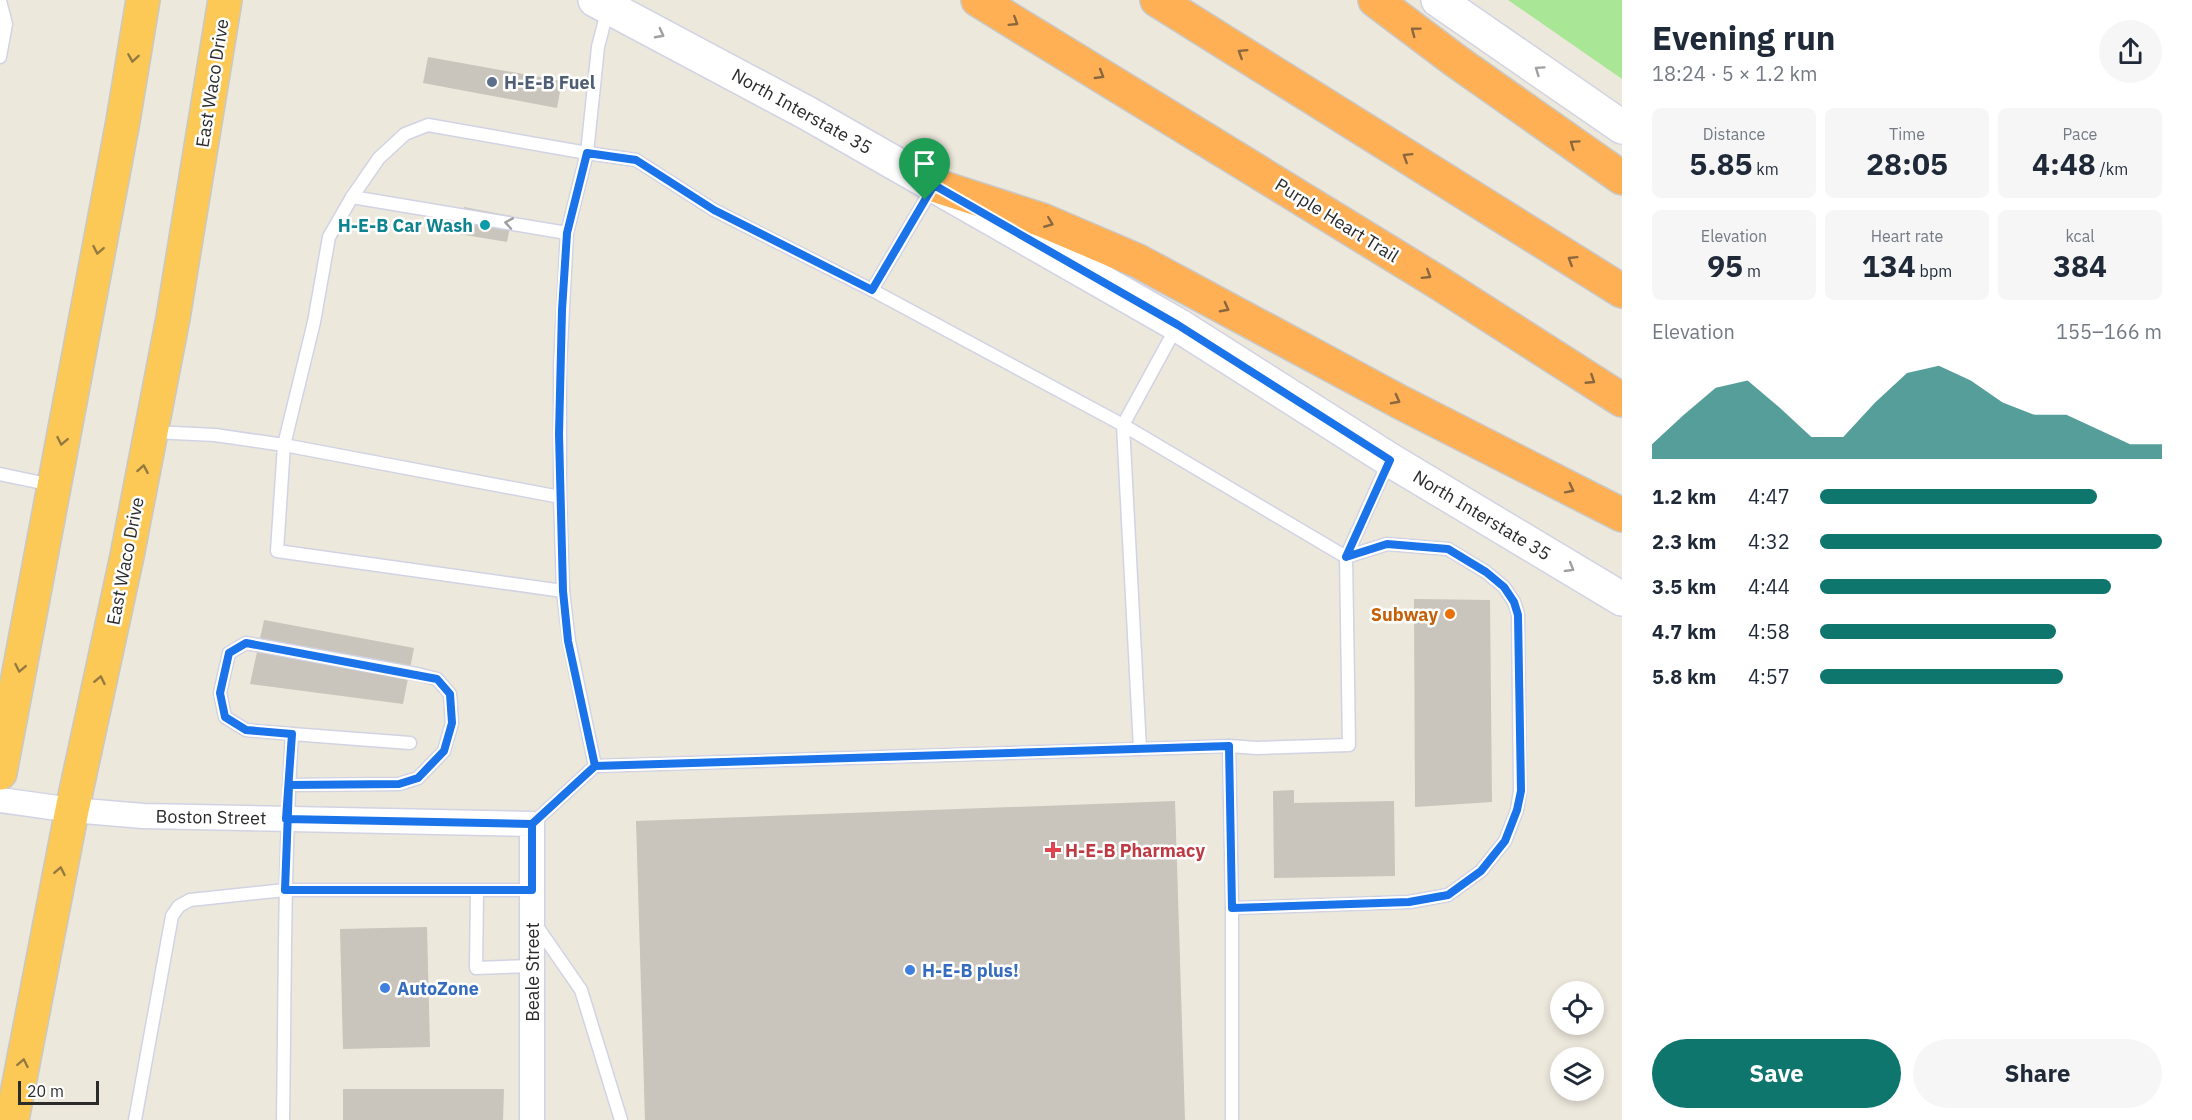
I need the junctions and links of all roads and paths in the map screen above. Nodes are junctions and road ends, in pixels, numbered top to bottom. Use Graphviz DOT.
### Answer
graph roads {
  1 [pos="143,0"];
  2 [pos="225,0"];
  3 [pos="243,0"];
  4 [pos="978,0"];
  5 [pos="1157,0"];
  6 [pos="1375,0"];
  7 [pos="1438,0"];
  8 [pos="0,1"];
  9 [pos="601,3"];
  10 [pos="0,57"];
  11 [pos="215,72"];
  12 [pos="1622,127"];
  13 [pos="587,153"];
  14 [pos="1622,177"];
  15 [pos="934,185"];
  16 [pos="352,197"];
  17 [pos="567,233"];
  18 [pos="872,290"];
  19 [pos="1622,291"];
  20 [pos="1178,325"];
  21 [pos="1622,400"];
  22 [pos="1123,425"];
  23 [pos="150,432"];
  24 [pos="284,445"];
  25 [pos="1390,460"];
  26 [pos="0,474"];
  27 [pos="54,485"];
  28 [pos="560,497"];
  29 [pos="1622,515"];
  30 [pos="1346,557"];
  31 [pos="563,591"];
  32 [pos="1622,599"];
  33 [pos="292,734"];
  34 [pos="410,743"];
  35 [pos="1229,746"];
  36 [pos="1140,749"];
  37 [pos="595,766"];
  38 [pos="0,773"];
  39 [pos="289,785"];
  40 [pos="0,800"];
  41 [pos="72,810"];
  42 [pos="286,819"];
  43 [pos="532,824"];
  44 [pos="285,890"];
  45 [pos="532,890"];
  46 [pos="477,891"];
  47 [pos="1232,908"];
  48 [pos="531,920"];
  49 [pos="532,966"];
  50 [pos="12,1120"];
  51 [pos="135,1120"];
  52 [pos="283,1120"];
  53 [pos="532,1120"];
  54 [pos="621,1120"];
  55 [pos="1233,1120"];
  1 -- 27 [label="highway, one-way"];
  2 -- 11 [label="highway, East Waco Drive"];
  3 -- 11 [label="highway"];
  4 -- 21 [label="highway, Purple Heart Trail, one-way"];
  19 -- 5 [label="highway, one-way"];
  14 -- 6 [label="highway, one-way"];
  12 -- 7 [label="main road, one-way"];
  8 -- 10 [label="lane"];
  9 -- 13 [label="lane"];
  9 -- 15 [label="main road, North Interstate 35, one-way"];
  11 -- 23 [label="highway, East Waco Drive"];
  13 -- 16 [label="lane"];
  13 -- 17 [label="lane"];
  13 -- 18 [label="lane"];
  15 -- 18 [label="lane"];
  15 -- 20 [label="main road, North Interstate 35"];
  15 -- 29 [label="highway, one-way"];
  17 -- 16 [label="lane, one-way"];
  16 -- 24 [label="lane"];
  17 -- 28 [label="lane"];
  18 -- 22 [label="lane"];
  20 -- 22 [label="lane"];
  20 -- 25 [label="main road, North Interstate 35"];
  22 -- 30 [label="lane"];
  22 -- 36 [label="lane"];
  23 -- 24 [label="lane"];
  41 -- 23 [label="highway, East Waco Drive, one-way"];
  24 -- 28 [label="lane"];
  24 -- 31 [label="lane"];
  25 -- 30 [label="lane"];
  25 -- 32 [label="main road, North Interstate 35, one-way"];
  26 -- 27 [label="lane"];
  27 -- 38 [label="highway, one-way"];
  28 -- 31 [label="lane"];
  30 -- 35 [label="lane"];
  30 -- 47 [label="lane"];
  31 -- 37 [label="lane"];
  33 -- 34 [label="lane"];
  33 -- 39 [label="lane"];
  33 -- 39 [label="lane"];
  35 -- 36 [label="lane"];
  35 -- 47 [label="lane"];
  36 -- 37 [label="lane"];
  37 -- 43 [label="lane"];
  39 -- 42 [label="lane"];
  40 -- 41 [label="street, Boston Street"];
  41 -- 42 [label="street, Boston Street"];
  50 -- 41 [label="highway, East Waco Drive, one-way"];
  42 -- 43 [label="street, Boston Street"];
  42 -- 44 [label="lane"];
  43 -- 45 [label="street, Beale Street"];
  44 -- 46 [label="lane"];
  44 -- 51 [label="lane"];
  44 -- 52 [label="lane"];
  45 -- 46 [label="lane"];
  45 -- 48 [label="street, Beale Street"];
  46 -- 49 [label="lane"];
  47 -- 55 [label="lane"];
  48 -- 49 [label="street, Beale Street"];
  48 -- 54 [label="lane"];
  49 -- 53 [label="street, Beale Street"];
}
